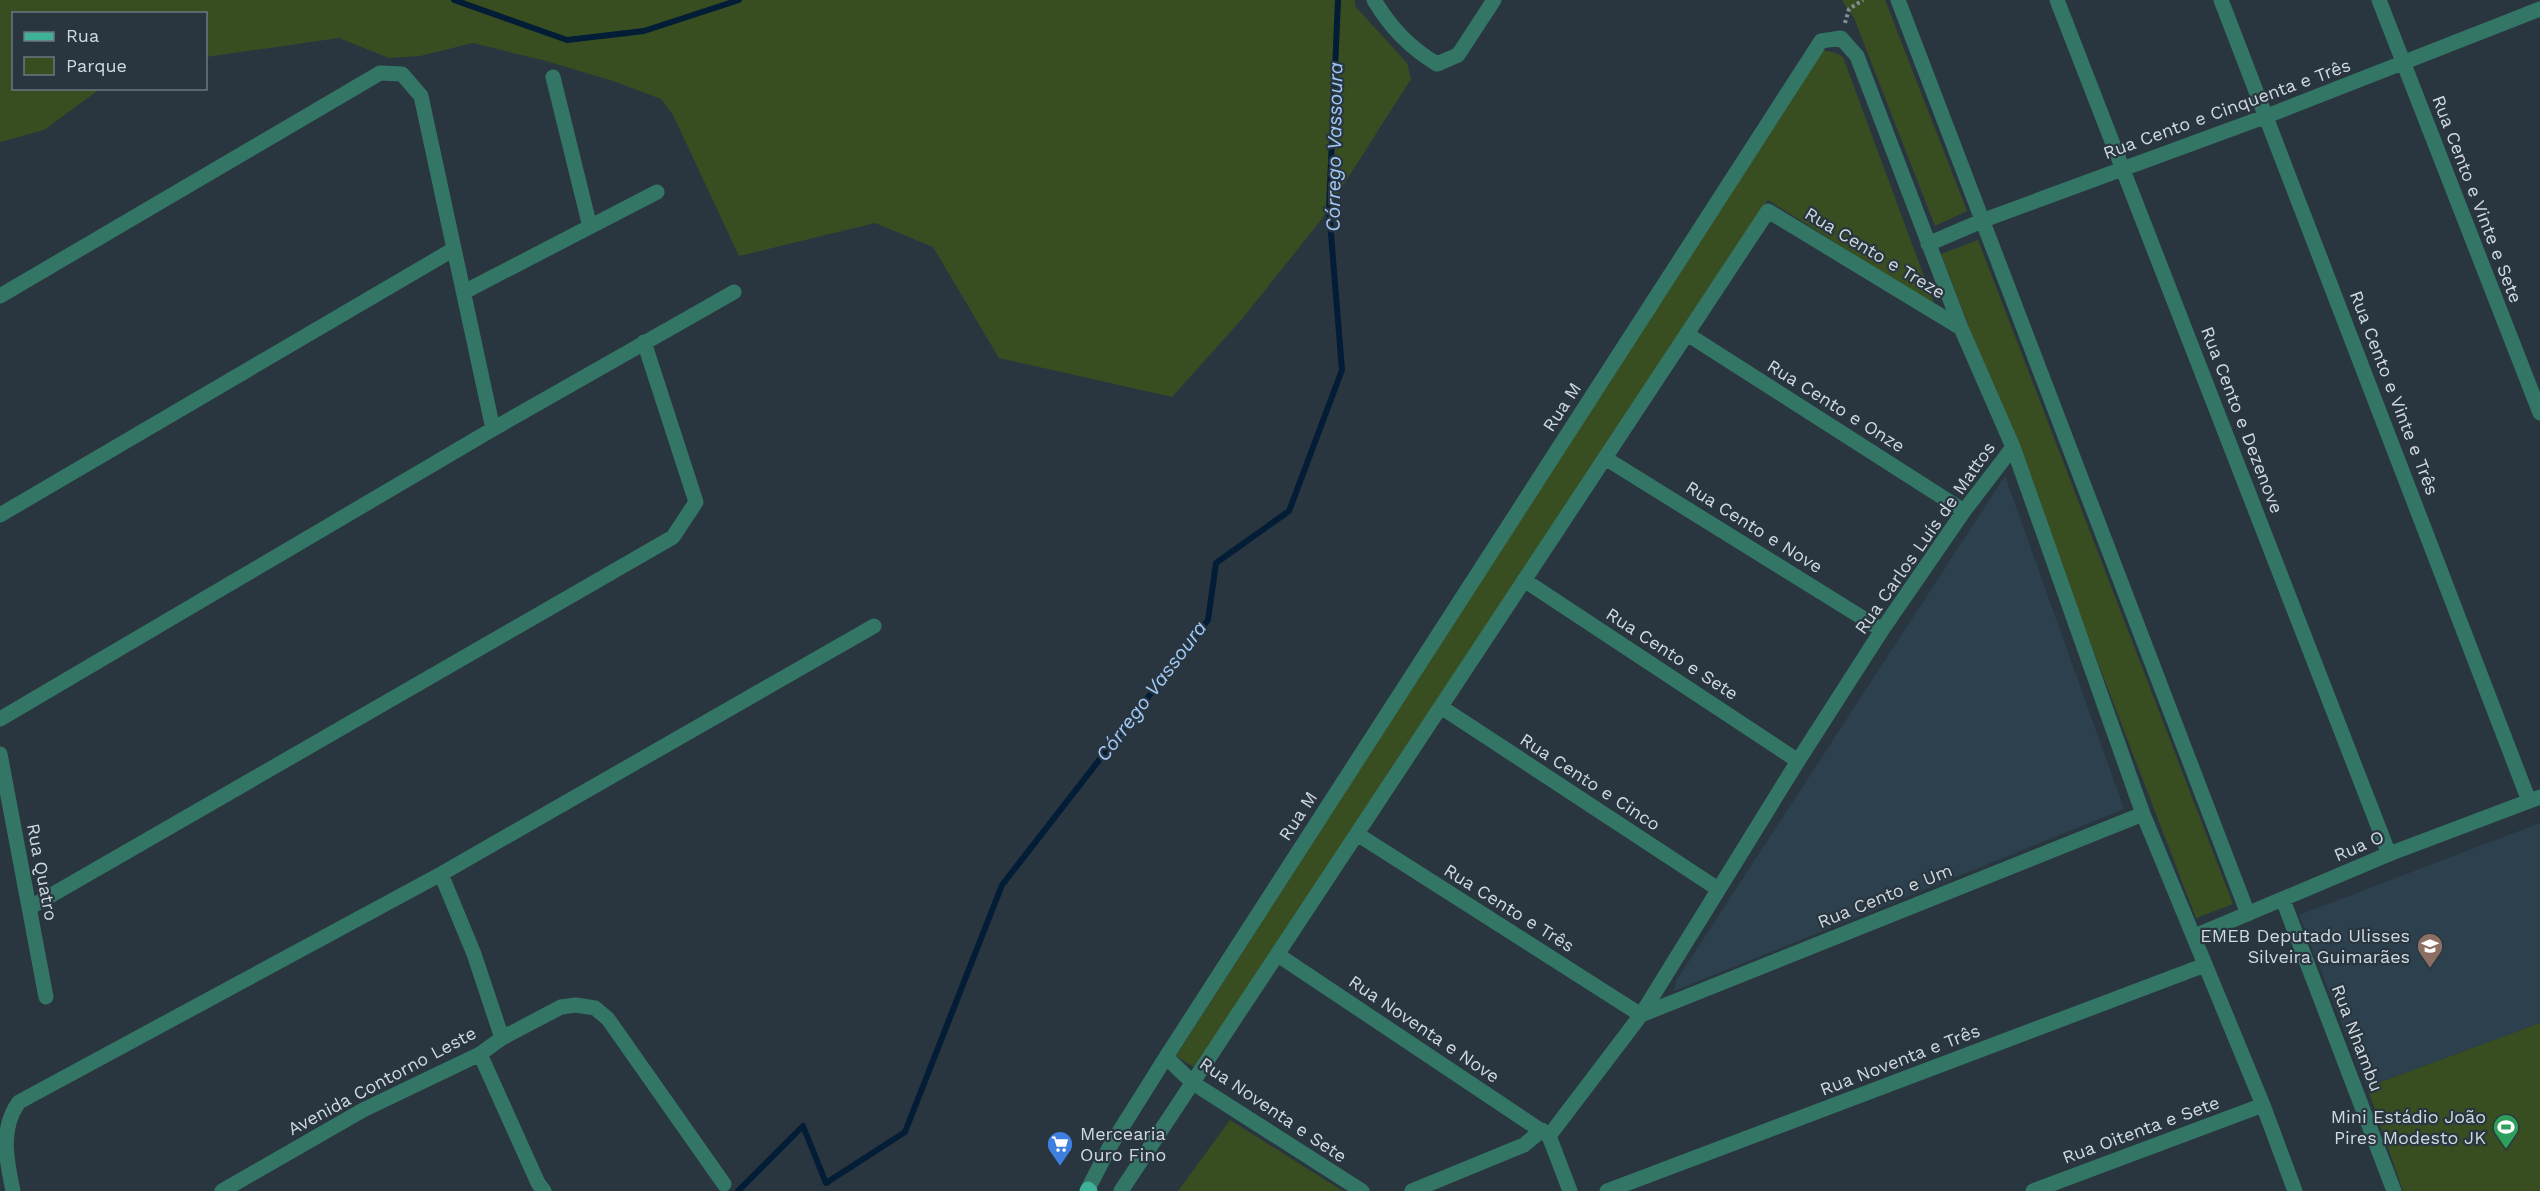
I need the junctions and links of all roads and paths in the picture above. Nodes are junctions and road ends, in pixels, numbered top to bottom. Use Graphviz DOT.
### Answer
graph roads {
  1 [pos="1374,0"];
  2 [pos="1494,0"];
  3 [pos="1863,0"];
  4 [pos="1899,0"];
  5 [pos="2057,0"];
  6 [pos="2222,0"];
  7 [pos="2379,0"];
  8 [pos="2538,0"];
  9 [pos="2540,8"];
  10 [pos="1841,38"];
  11 [pos="2403,64"];
  12 [pos="553,77"];
  13 [pos="2267,116"];
  14 [pos="2124,169"];
  15 [pos="657,192"];
  16 [pos="1984,220"];
  17 [pos="590,227"];
  18 [pos="1928,244"];
  19 [pos="454,249"];
  20 [pos="464,292"];
  21 [pos="734,292"];
  22 [pos="0,296"];
  23 [pos="1961,328"];
  24 [pos="1687,334"];
  25 [pos="644,342"];
  26 [pos="2540,413"];
  27 [pos="493,429"];
  28 [pos="2013,447"];
  29 [pos="1605,458"];
  30 [pos="1964,511"];
  31 [pos="0,515"];
  32 [pos="1524,580"];
  33 [pos="874,626"];
  34 [pos="1882,630"];
  35 [pos="1441,707"];
  36 [pos="0,719"];
  37 [pos="0,754"];
  38 [pos="1798,761"];
  39 [pos="2534,799"];
  40 [pos="2143,814"];
  41 [pos="1357,834"];
  42 [pos="2389,854"];
  43 [pos="441,874"];
  44 [pos="1718,889"];
  45 [pos="2283,900"];
  46 [pos="29,908"];
  47 [pos="2248,914"];
  48 [pos="2195,936"];
  49 [pos="1278,955"];
  50 [pos="2205,964"];
  51 [pos="46,997"];
  52 [pos="1641,1015"];
  53 [pos="502,1038"];
  54 [pos="480,1054"];
  55 [pos="1166,1057"];
  56 [pos="1193,1083"];
  57 [pos="2263,1105"];
  58 [pos="1546,1133"];
  59 [pos="724,1184"];
  60 [pos="541,1187"];
  61 [pos="1088,1190"];
  62 [pos="13,1191"];
  63 [pos="222,1191"];
  64 [pos="524,1191"];
  65 [pos="1121,1191"];
  66 [pos="1362,1191"];
  67 [pos="1412,1191"];
  68 [pos="1570,1191"];
  69 [pos="1607,1191"];
  70 [pos="2033,1191"];
  71 [pos="2295,1191"];
  72 [pos="2394,1191"];
  1 -- 2 [label="street"];
  3 -- 10 [label="path"];
  4 -- 16 [label="street"];
  5 -- 14 [label="street, Rua Cento e Dezenove"];
  6 -- 13 [label="street, Rua Cento e Vinte e Três"];
  7 -- 11 [label="street, Rua Cento e Vinte e Sete"];
  8 -- 9 [label="street"];
  9 -- 11 [label="street, Rua Cento e Cinquenta e Três"];
  10 -- 18 [label="street"];
  10 -- 55 [label="street, Rua M"];
  11 -- 13 [label="street, Rua Cento e Cinquenta e Três"];
  11 -- 26 [label="street, Rua Cento e Vinte e Sete"];
  12 -- 17 [label="street"];
  13 -- 14 [label="street, Rua Cento e Cinquenta e Três"];
  13 -- 39 [label="street, Rua Cento e Vinte e Três"];
  14 -- 16 [label="street, Rua Cento e Cinquenta e Três"];
  14 -- 42 [label="street, Rua Cento e Dezenove"];
  15 -- 17 [label="street"];
  16 -- 18 [label="street, Rua Cento e Cinquenta e Três"];
  16 -- 47 [label="street"];
  17 -- 20 [label="street"];
  18 -- 23 [label="street"];
  19 -- 20 [label="street"];
  19 -- 22 [label="street"];
  19 -- 31 [label="street"];
  20 -- 27 [label="street"];
  21 -- 25 [label="street"];
  23 -- 24 [label="street, Rua Cento e Treze"];
  23 -- 28 [label="street"];
  24 -- 29 [label="street"];
  24 -- 30 [label="street, Rua Cento e Onze"];
  25 -- 27 [label="street"];
  25 -- 46 [label="street"];
  27 -- 36 [label="street"];
  28 -- 30 [label="street, Rua Carlos Luís de Mattos"];
  28 -- 40 [label="street, Rua Carlos Luís de Mattos"];
  29 -- 32 [label="street"];
  29 -- 34 [label="street, Rua Cento e Nove"];
  30 -- 34 [label="street, Rua Carlos Luís de Mattos"];
  32 -- 35 [label="street"];
  32 -- 38 [label="street, Rua Cento e Sete"];
  33 -- 43 [label="street"];
  34 -- 38 [label="street, Rua Carlos Luís de Mattos"];
  35 -- 41 [label="street"];
  35 -- 44 [label="street, Rua Cento e Cinco"];
  37 -- 46 [label="street, Rua Quatro"];
  38 -- 44 [label="street, Rua Carlos Luís de Mattos"];
  39 -- 42 [label="street, Rua O"];
  40 -- 48 [label="street, Rua Carlos Luís de Mattos"];
  40 -- 52 [label="street, Rua Cento e Um"];
  41 -- 49 [label="street"];
  41 -- 52 [label="street, Rua Cento e Três"];
  42 -- 45 [label="street, Rua O"];
  43 -- 53 [label="street"];
  43 -- 62 [label="street"];
  44 -- 52 [label="street, Rua Carlos Luís de Mattos"];
  45 -- 47 [label="street, Rua O"];
  45 -- 72 [label="street, Rua Nhambu"];
  46 -- 51 [label="street, Rua Quatro"];
  47 -- 48 [label="street, Rua O"];
  48 -- 50 [label="street, Rua Carlos Luís de Mattos"];
  49 -- 56 [label="street"];
  49 -- 58 [label="street, Rua Noventa e Nove"];
  50 -- 57 [label="street, Rua Carlos Luís de Mattos"];
  50 -- 69 [label="street, Rua Noventa e Três"];
  52 -- 58 [label="street, Rua Carlos Luís de Mattos"];
  53 -- 54 [label="street, Avenida Contorno Leste"];
  53 -- 59 [label="street, Avenida Contorno Leste"];
  54 -- 60 [label="street"];
  54 -- 63 [label="street, Avenida Contorno Leste"];
  55 -- 56 [label="street, Rua Noventa e Sete"];
  55 -- 61 [label="street, Rua M"];
  56 -- 65 [label="street"];
  56 -- 66 [label="street, Rua Noventa e Sete"];
  57 -- 70 [label="street, Rua Oitenta e Sete"];
  57 -- 71 [label="street, Rua Carlos Luís de Mattos"];
  58 -- 67 [label="street, Rua Carlos Luís de Mattos"];
  58 -- 68 [label="street"];
  60 -- 64 [label="street"];
}
